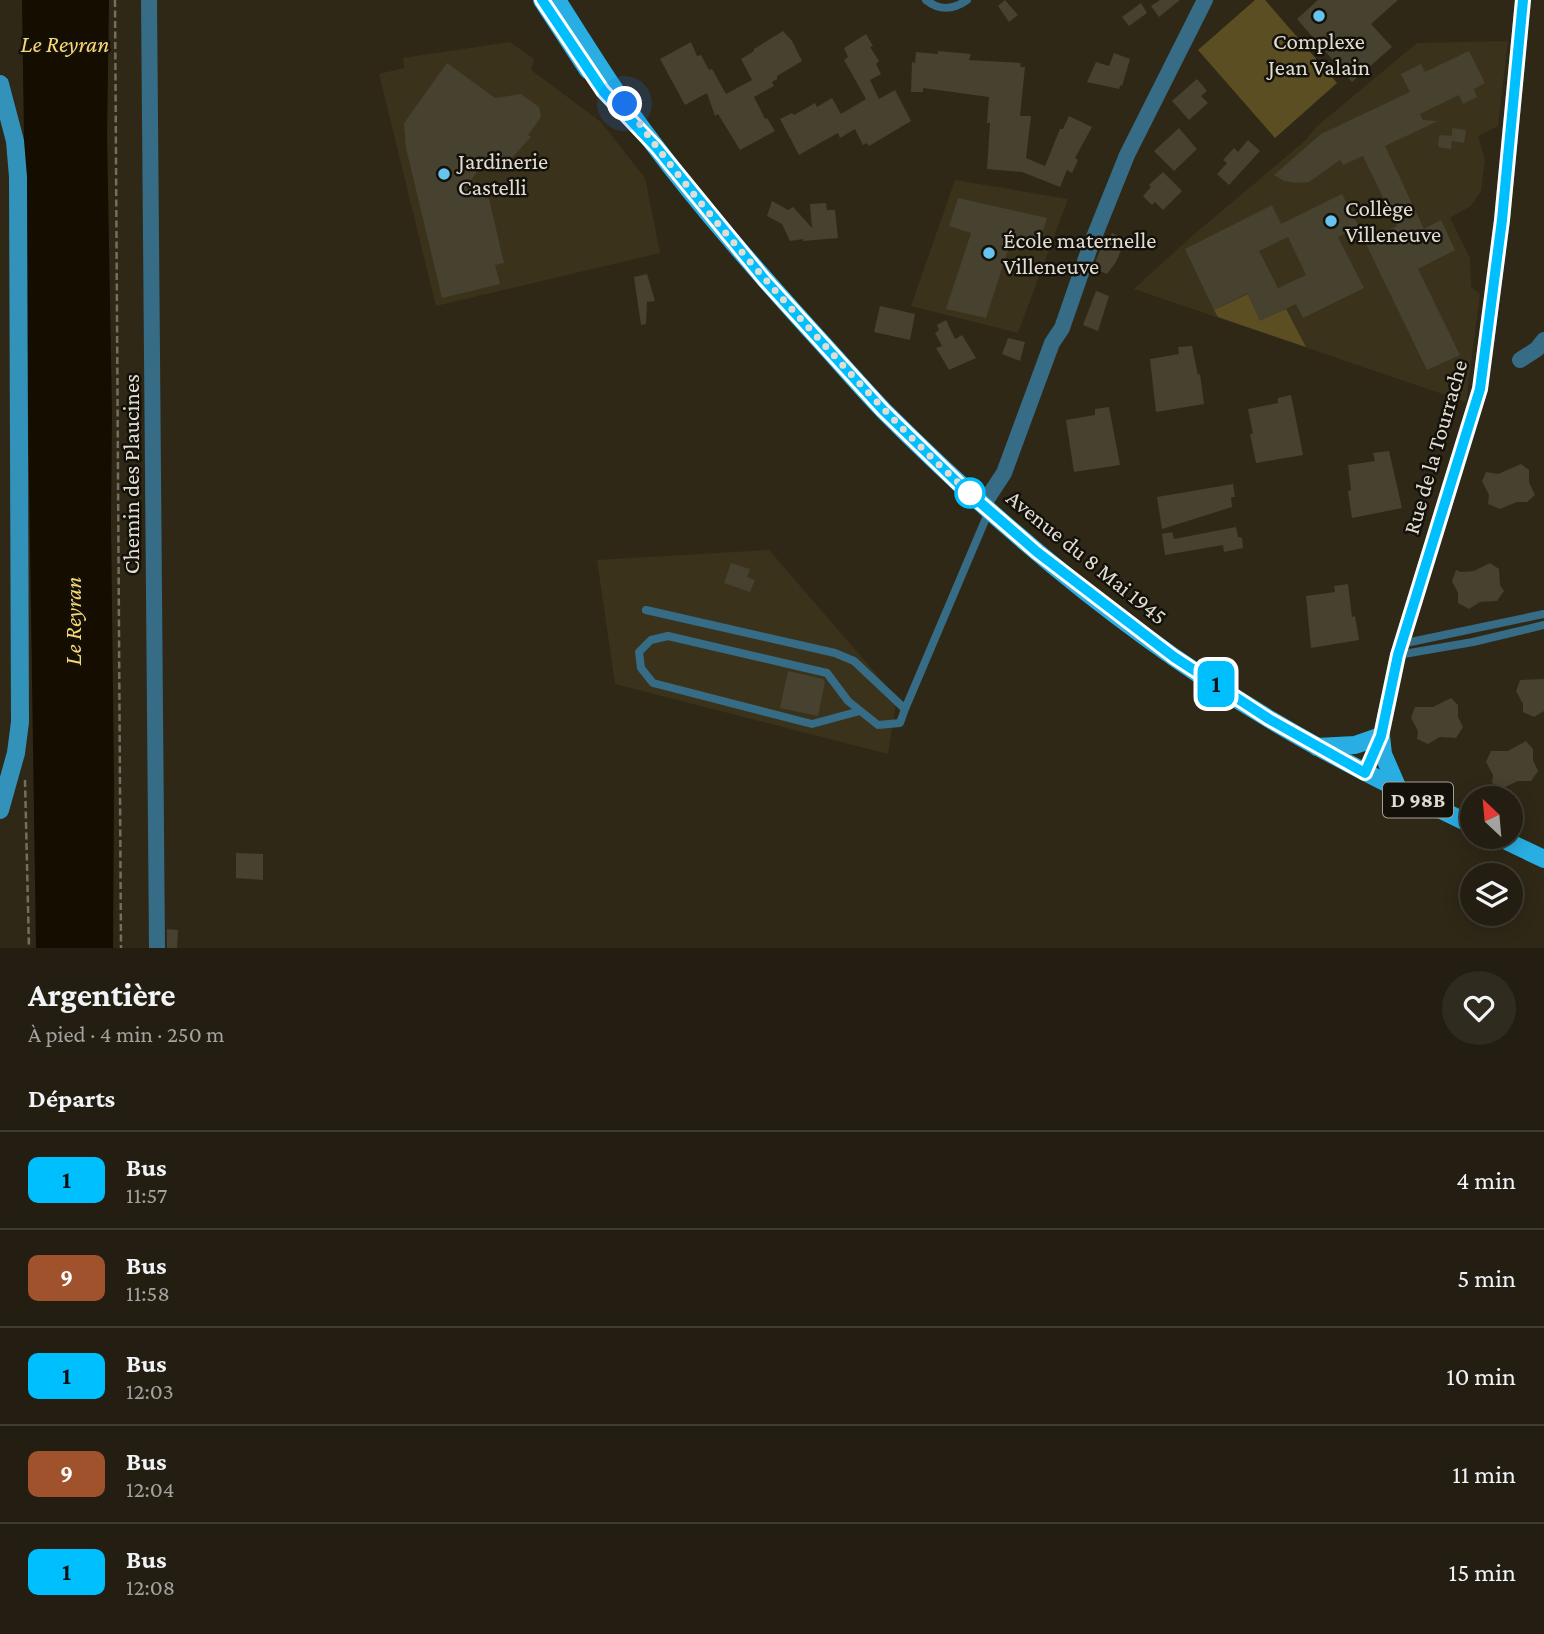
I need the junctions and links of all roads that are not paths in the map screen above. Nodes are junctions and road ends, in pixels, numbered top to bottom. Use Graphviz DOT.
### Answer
graph roads {
  1 [pos="149,0"];
  2 [pos="542,0"];
  3 [pos="557,0"];
  4 [pos="926,0"];
  5 [pos="967,0"];
  6 [pos="1205,0"];
  7 [pos="1523,0"];
  8 [pos="0,84"];
  9 [pos="656,147"];
  10 [pos="1127,155"];
  11 [pos="1544,340"];
  12 [pos="1052,343"];
  13 [pos="1520,360"];
  14 [pos="986,508"];
  15 [pos="646,610"];
  16 [pos="1544,614"];
  17 [pos="1544,625"];
  18 [pos="1399,650"];
  19 [pos="905,709"];
  20 [pos="860,711"];
  21 [pos="1381,736"];
  22 [pos="1317,747"];
  23 [pos="1365,773"];
  24 [pos="1399,791"];
  25 [pos="0,810"];
  26 [pos="1460,819"];
  27 [pos="1523,849"];
  28 [pos="1544,859"];
  29 [pos="157,948"];
  1 -- 29 [label="street, Chemin des Plaucines"];
  2 -- 9 [label="main road, Avenue du 8 Mai 1945 / D 98B"];
  3 -- 9 [label="main road, Avenue du 8 Mai 1945 / D 98B"];
  4 -- 5 [label="lane"];
  6 -- 10 [label="street"];
  7 -- 18 [label="street, Rue de la Tourrache"];
  8 -- 25 [label="main road"];
  9 -- 14 [label="main road, Avenue du 8 Mai 1945 / D 98B"];
  10 -- 12 [label="street"];
  10 -- 12 [label="street"];
  11 -- 13 [label="street"];
  12 -- 14 [label="street"];
  14 -- 19 [label="lane"];
  14 -- 22 [label="main road, Avenue du 8 Mai 1945 / D 98B"];
  15 -- 19 [label="lane"];
  16 -- 18 [label="lane"];
  17 -- 18 [label="lane"];
  18 -- 21 [label="street, Rue de la Tourrache"];
  19 -- 20 [label="lane"];
  20 -- 20 [label="lane"];
  21 -- 22 [label="main road"];
  21 -- 23 [label="street, Rue de la Tourrache"];
  21 -- 24 [label="main road"];
  22 -- 23 [label="main road, Avenue du 8 Mai 1945 / D 98B"];
  23 -- 24 [label="main road, Avenue du 8 Mai 1945 / D 98B"];
  24 -- 26 [label="main road, Avenue du 8 Mai 1945 / D 98B"];
  27 -- 28 [label="main road"];
}
